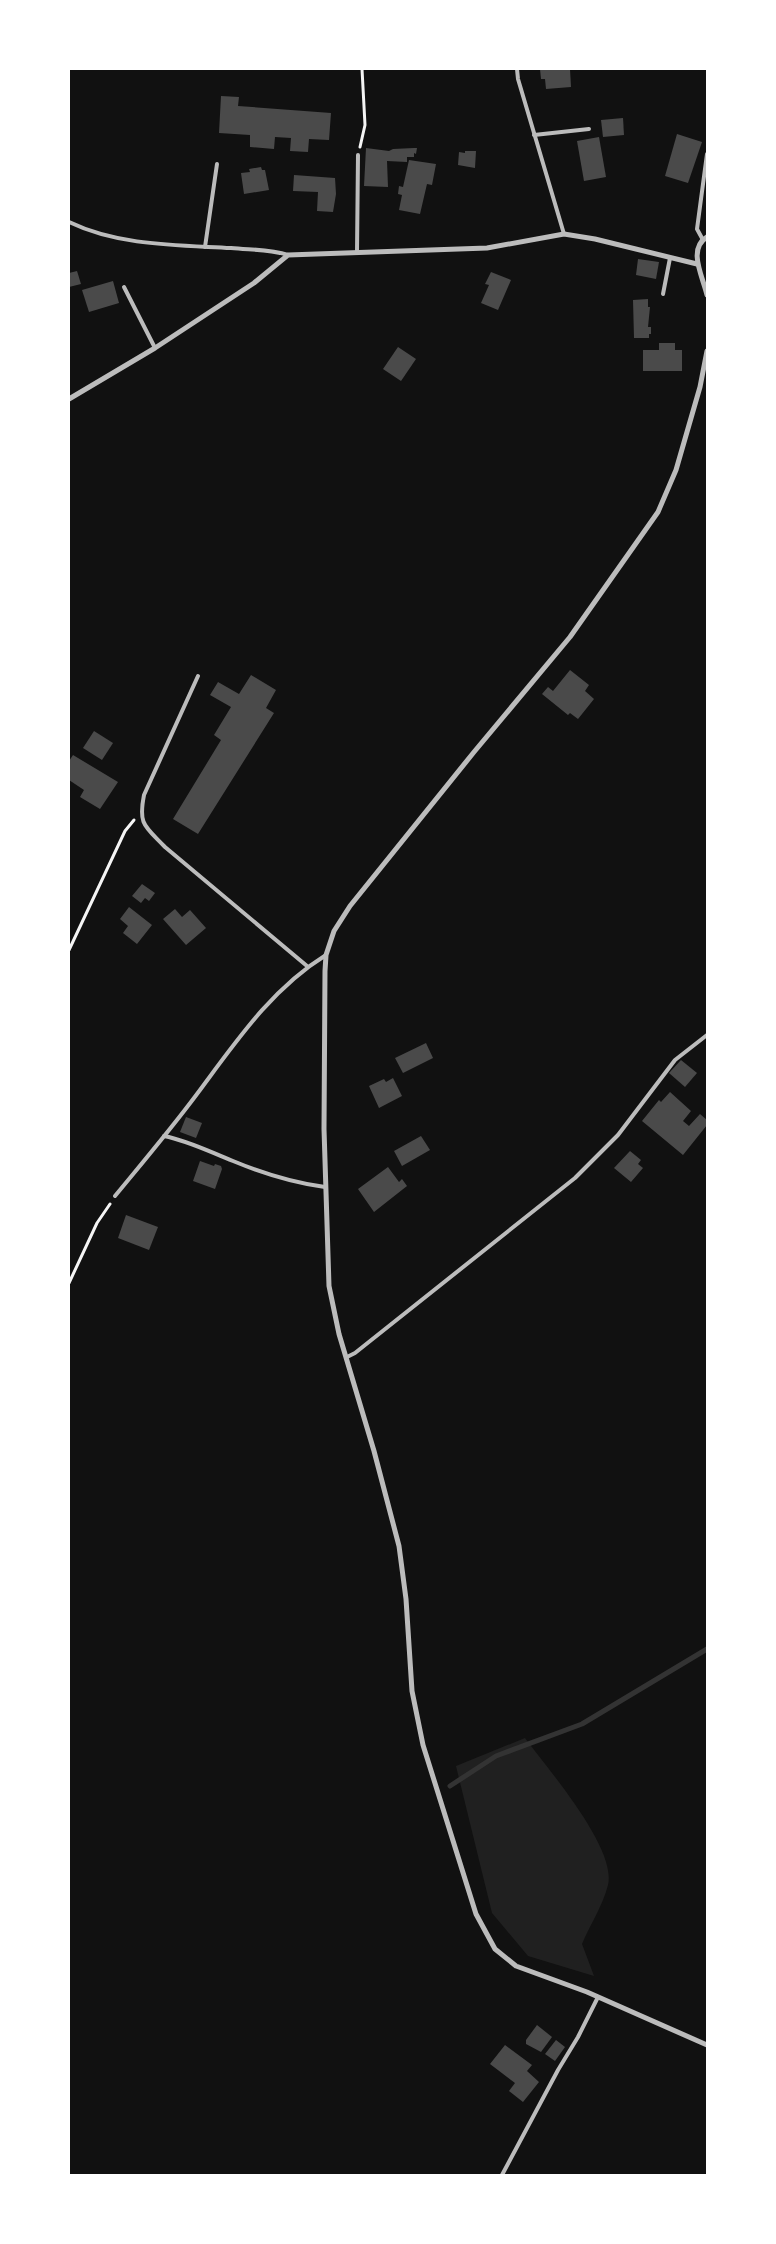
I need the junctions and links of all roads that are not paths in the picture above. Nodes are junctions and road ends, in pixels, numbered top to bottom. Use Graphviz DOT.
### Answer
graph roads {
  1 [pos="517,69"];
  2 [pos="589,129"];
  3 [pos="534,135"];
  4 [pos="707,154"];
  5 [pos="358,155"];
  6 [pos="217,164"];
  7 [pos="69,222"];
  8 [pos="564,234"];
  9 [pos="705,238"];
  10 [pos="205,247"];
  11 [pos="357,252"];
  12 [pos="288,255"];
  13 [pos="670,258"];
  14 [pos="697,264"];
  15 [pos="124,287"];
  16 [pos="663,294"];
  17 [pos="707,294"];
  18 [pos="155,348"];
  19 [pos="707,350"];
  20 [pos="69,399"];
  21 [pos="198,676"];
  22 [pos="326,955"];
  23 [pos="307,966"];
  24 [pos="707,1034"];
  25 [pos="164,1136"];
  26 [pos="325,1187"];
  27 [pos="115,1196"];
  28 [pos="347,1357"];
  29 [pos="598,1997"];
  30 [pos="707,2045"];
  31 [pos="502,2175"];
  1 -- 3 [label="lane"];
  2 -- 3 [label="lane"];
  3 -- 8 [label="lane"];
  4 -- 9 [label="lane"];
  5 -- 11 [label="lane"];
  6 -- 10 [label="lane"];
  7 -- 10 [label="lane"];
  8 -- 11 [label="street"];
  8 -- 13 [label="street"];
  9 -- 14 [label="street"];
  10 -- 12 [label="lane"];
  11 -- 12 [label="street"];
  12 -- 18 [label="street"];
  13 -- 14 [label="street"];
  13 -- 16 [label="lane"];
  14 -- 17 [label="street"];
  15 -- 18 [label="lane"];
  18 -- 20 [label="street"];
  19 -- 22 [label="street"];
  21 -- 23 [label="lane"];
  22 -- 23 [label="lane"];
  22 -- 26 [label="street"];
  23 -- 25 [label="lane"];
  24 -- 28 [label="lane"];
  25 -- 26 [label="lane"];
  25 -- 27 [label="lane"];
  26 -- 28 [label="street"];
  28 -- 29 [label="street"];
  29 -- 30 [label="street"];
  29 -- 31 [label="lane"];
}
